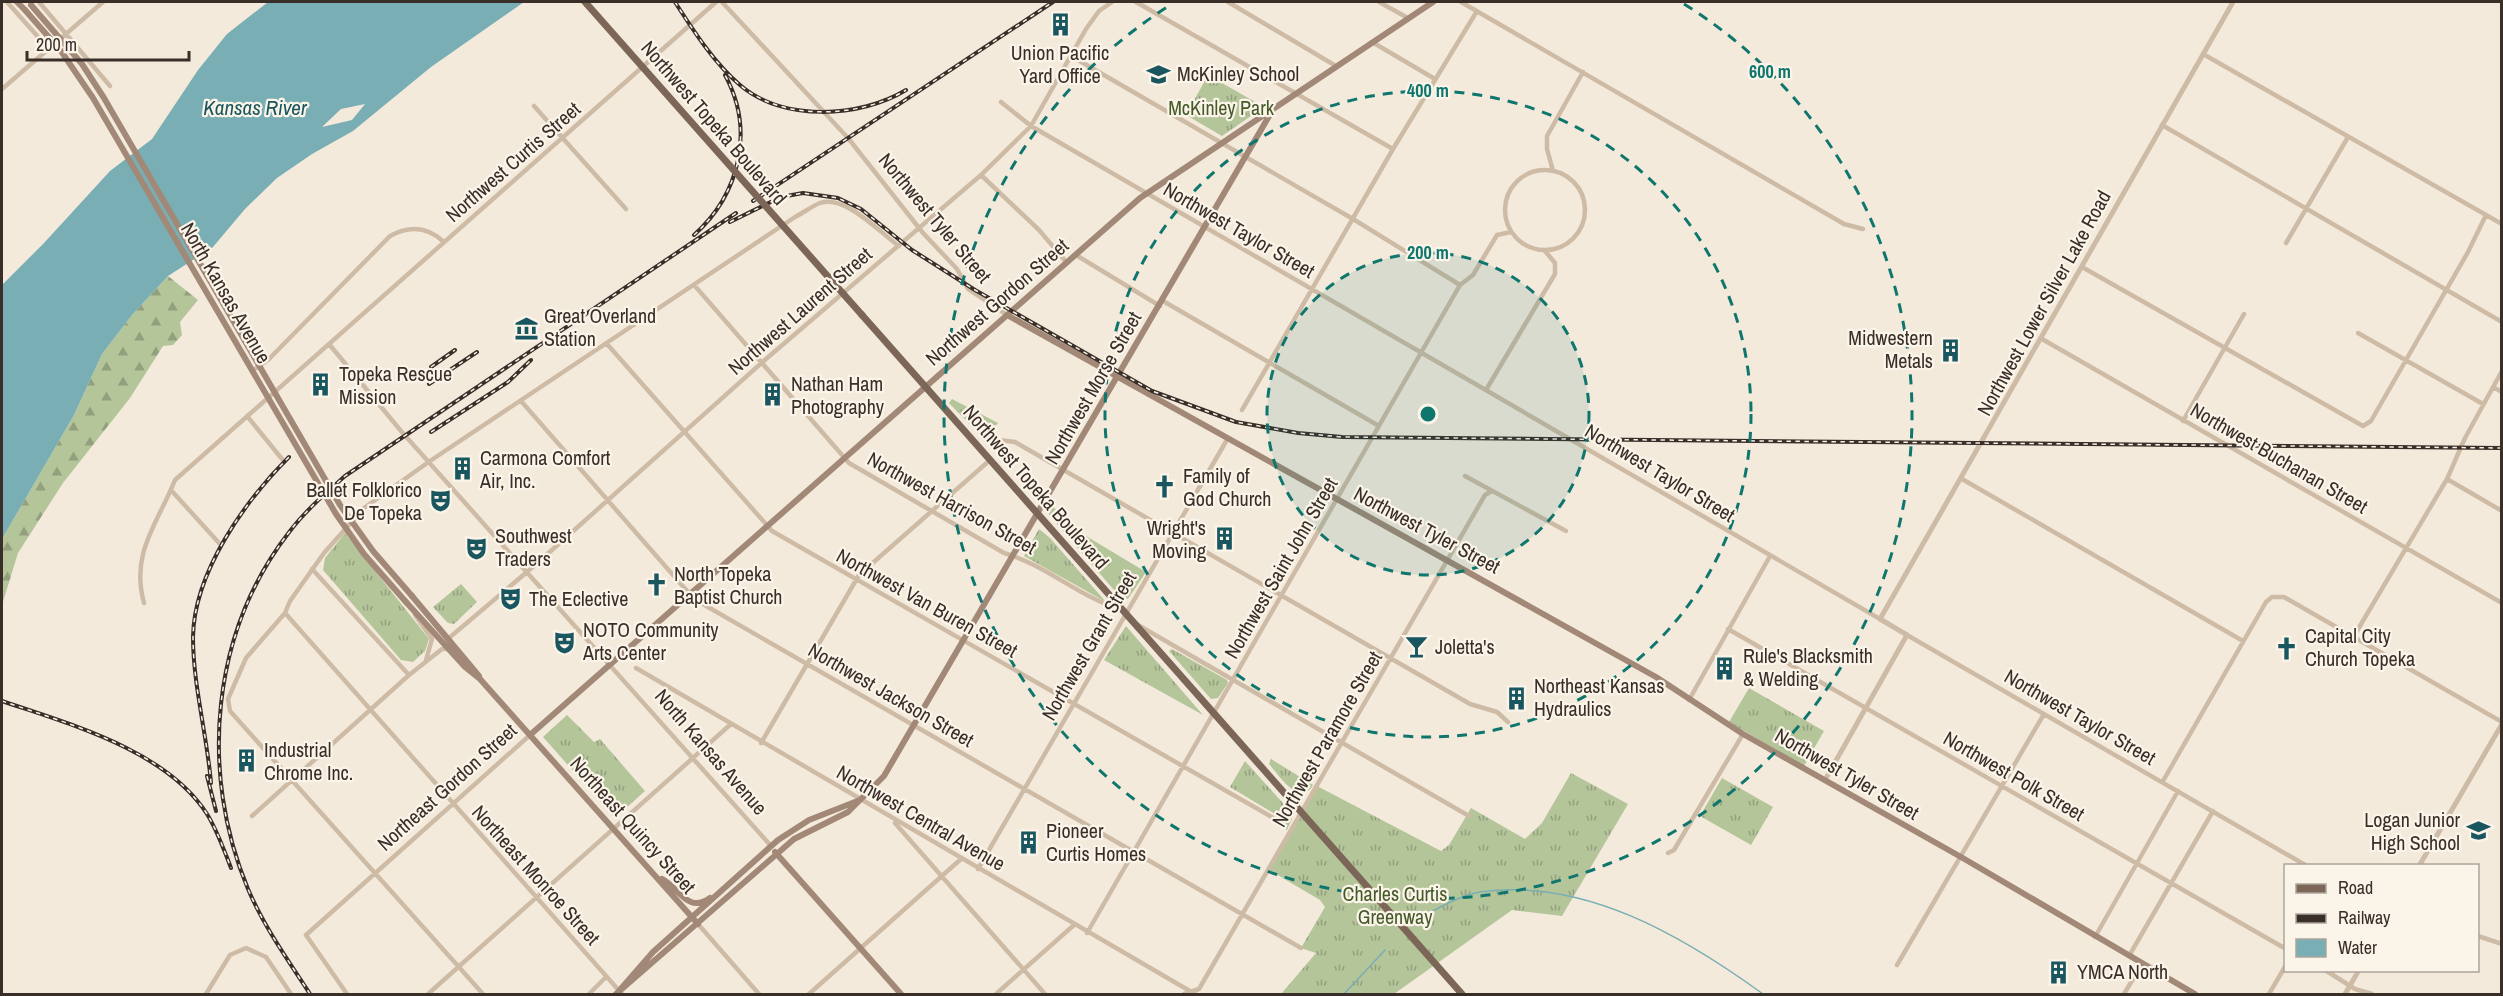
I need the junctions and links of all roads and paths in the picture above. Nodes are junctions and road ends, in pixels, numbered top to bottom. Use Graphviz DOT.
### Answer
graph roads {
  1 [pos="7,2"];
  2 [pos="17,2"];
  3 [pos="39,2"];
  4 [pos="103,2"];
  5 [pos="585,2"];
  6 [pos="716,2"];
  7 [pos="723,2"];
  8 [pos="1112,2"];
  9 [pos="1136,2"];
  10 [pos="1228,2"];
  11 [pos="1379,2"];
  12 [pos="1433,2"];
  13 [pos="1461,2"];
  14 [pos="2233,2"];
  15 [pos="30,3"];
  16 [pos="1477,11"];
  17 [pos="1408,18"];
  18 [pos="67,33"];
  19 [pos="1372,42"];
  20 [pos="48,48"];
  21 [pos="2203,54"];
  22 [pos="1071,56"];
  23 [pos="1336,66"];
  24 [pos="1583,72"];
  25 [pos="1435,79"];
  26 [pos="110,86"];
  27 [pos="2,89"];
  28 [pos="1297,92"];
  29 [pos="1000,102"];
  30 [pos="534,106"];
  31 [pos="1273,109"];
  32 [pos="2162,125"];
  33 [pos="1031,126"];
  34 [pos="2348,137"];
  35 [pos="562,138"];
  36 [pos="1222,143"];
  37 [pos="1394,148"];
  38 [pos="1246,157"];
  39 [pos="1553,171"];
  40 [pos="981,175"];
  41 [pos="1147,193"];
  42 [pos="2306,207"];
  43 [pos="626,209"];
  44 [pos="2486,215"];
  45 [pos="1353,219"];
  46 [pos="2502,224"];
  47 [pos="918,227"];
  48 [pos="1205,228"];
  49 [pos="1863,229"];
  50 [pos="1511,232"];
  51 [pos="444,242"];
  52 [pos="2286,243"];
  53 [pos="899,246"];
  54 [pos="1545,250"];
  55 [pos="1076,255"];
  56 [pos="1067,263"];
  57 [pos="2082,267"];
  58 [pos="1460,285"];
  59 [pos="695,286"];
  60 [pos="2446,289"];
  61 [pos="1313,290"];
  62 [pos="1162,303"];
  63 [pos="2244,314"];
  64 [pos="1007,315"];
  65 [pos="2502,322"];
  66 [pos="2358,333"];
  67 [pos="2042,339"];
  68 [pos="329,344"];
  69 [pos="607,344"];
  70 [pos="2223,348"];
  71 [pos="1421,353"];
  72 [pos="2406,360"];
  73 [pos="762,363"];
  74 [pos="1270,363"];
  75 [pos="259,366"];
  76 [pos="252,371"];
  77 [pos="2502,371"];
  78 [pos="1118,378"];
  79 [pos="926,386"];
  80 [pos="2493,387"];
  81 [pos="1486,390"];
  82 [pos="2502,392"];
  83 [pos="521,401"];
  84 [pos="2483,404"];
  85 [pos="1242,410"];
  86 [pos="247,416"];
  87 [pos="2183,421"];
  88 [pos="1379,426"];
  89 [pos="685,432"];
  90 [pos="1228,438"];
  91 [pos="999,440"];
  92 [pos="845,458"];
  93 [pos="282,459"];
  94 [pos="990,460"];
  95 [pos="430,461"];
  96 [pos="1065,470"];
  97 [pos="1466,476"];
  98 [pos="1962,479"];
  99 [pos="2447,479"];
  100 [pos="171,490"];
  101 [pos="1490,492"];
  102 [pos="1337,500"];
  103 [pos="607,501"];
  104 [pos="932,511"];
  105 [pos="2502,511"];
  106 [pos="1038,514"];
  107 [pos="767,527"];
  108 [pos="1566,531"];
  109 [pos="1172,532"];
  110 [pos="219,543"];
  111 [pos="2407,548"];
  112 [pos="1013,555"];
  113 [pos="1770,556"];
  114 [pos="1448,562"];
  115 [pos="312,569"];
  116 [pos="527,572"];
  117 [pos="856,580"];
  118 [pos="690,594"];
  119 [pos="1282,595"];
  120 [pos="412,596"];
  121 [pos="144,603"];
  122 [pos="407,603"];
  123 [pos="2502,603"];
  124 [pos="1123,611"];
  125 [pos="285,613"];
  126 [pos="1880,619"];
  127 [pos="1133,622"];
  128 [pos="1728,629"];
  129 [pos="1907,635"];
  130 [pos="2354,636"];
  131 [pos="449,638"];
  132 [pos="2243,641"];
  133 [pos="963,642"];
  134 [pos="448,649"];
  135 [pos="1391,658"];
  136 [pos="426,661"];
  137 [pos="806,664"];
  138 [pos="611,665"];
  139 [pos="636,668"];
  140 [pos="409,675"];
  141 [pos="480,679"];
  142 [pos="1233,681"];
  143 [pos="1689,700"];
  144 [pos="1073,704"];
  145 [pos="1865,708"];
  146 [pos="369,711"];
  147 [pos="1214,713"];
  148 [pos="2044,714"];
  149 [pos="1508,722"];
  150 [pos="2502,723"];
  151 [pos="731,724"];
  152 [pos="914,726"];
  153 [pos="1743,734"];
  154 [pos="530,735"];
  155 [pos="761,742"];
  156 [pos="1342,743"];
  157 [pos="693,758"];
  158 [pos="1184,766"];
  159 [pos="292,780"];
  160 [pos="1825,780"];
  161 [pos="2163,781"];
  162 [pos="2002,786"];
  163 [pos="1024,789"];
  164 [pos="2178,790"];
  165 [pos="860,800"];
  166 [pos="453,804"];
  167 [pos="2213,811"];
  168 [pos="1302,813"];
  169 [pos="252,816"];
  170 [pos="1468,816"];
  171 [pos="892,818"];
  172 [pos="1284,824"];
  173 [pos="613,830"];
  174 [pos="771,846"];
  175 [pos="1134,852"];
  176 [pos="1668,853"];
  177 [pos="777,854"];
  178 [pos="1961,857"];
  179 [pos="961,859"];
  180 [pos="2137,864"];
  181 [pos="2304,864"];
  182 [pos="2420,864"];
  183 [pos="978,869"];
  184 [pos="375,873"];
  185 [pos="654,874"];
  186 [pos="940,876"];
  187 [pos="730,882"];
  188 [pos="2172,883"];
  189 [pos="536,898"];
  190 [pos="1242,915"];
  191 [pos="693,917"];
  192 [pos="698,924"];
  193 [pos="1074,925"];
  194 [pos="1088,933"];
  195 [pos="2479,936"];
  196 [pos="2096,937"];
  197 [pos="2502,944"];
  198 [pos="860,948"];
  199 [pos="1301,948"];
  200 [pos="2284,948"];
  201 [pos="2129,956"];
  202 [pos="2142,964"];
  203 [pos="1897,965"];
  204 [pos="459,967"];
  205 [pos="2284,968"];
  206 [pos="1023,970"];
  207 [pos="2328,972"];
  208 [pos="2358,972"];
  209 [pos="606,977"];
  210 [pos="2350,985"];
  211 [pos="619,993"];
  212 [pos="1193,993"];
  213 [pos="206,994"];
  214 [pos="291,994"];
  215 [pos="347,994"];
  216 [pos="428,994"];
  217 [pos="483,994"];
  218 [pos="589,994"];
  219 [pos="759,994"];
  220 [pos="809,994"];
  221 [pos="901,994"];
  222 [pos="996,994"];
  223 [pos="1045,994"];
  224 [pos="1184,994"];
  225 [pos="1462,994"];
  226 [pos="2124,994"];
  227 [pos="2195,994"];
  228 [pos="2269,994"];
  229 [pos="2345,994"];
  230 [pos="2372,994"];
  1 -- 20 [label="street"];
  2 -- 76 [label="main road, North Kansas Avenue, bridge"];
  3 -- 18 [label="street"];
  4 -- 18 [label="street"];
  5 -- 79 [label="main road, Northwest Topeka Boulevard, bridge"];
  6 -- 35 [label="street, Northwest Curtis Street"];
  7 -- 47 [label="street, Northwest Tyler Street"];
  8 -- 22 [label="street, Northwest Laurent Street"];
  9 -- 28 [label="street"];
  10 -- 23 [label="street"];
  11 -- 17 [label="street"];
  12 -- 17 [label="main road, Northwest Gordon Street"];
  13 -- 16 [label="street"];
  14 -- 21 [label="street, Northwest Lower Silver Lake Road"];
  15 -- 75 [label="main road, North Kansas Avenue, bridge"];
  16 -- 24 [label="street"];
  16 -- 25 [label="street"];
  17 -- 19 [label="main road, Northwest Gordon Street"];
  18 -- 20 [label="street"];
  18 -- 26 [label="street"];
  19 -- 23 [label="main road, Northwest Gordon Street"];
  19 -- 25 [label="street"];
  20 -- 27 [label="street"];
  21 -- 32 [label="street, Northwest Lower Silver Lake Road"];
  21 -- 34 [label="street"];
  22 -- 33 [label="street, Northwest Laurent Street"];
  22 -- 36 [label="street"];
  23 -- 28 [label="main road, Northwest Gordon Street"];
  24 -- 39 [label="street"];
  24 -- 49 [label="street"];
  25 -- 37 [label="street"];
  28 -- 31 [label="main road, Northwest Gordon Street"];
  28 -- 37 [label="street"];
  29 -- 33 [label="street, Northwest Taylor Street"];
  30 -- 35 [label="street"];
  31 -- 36 [label="main road, Northwest Gordon Street"];
  31 -- 38 [label="main road, Northwest Morse Street"];
  32 -- 42 [label="street"];
  32 -- 57 [label="street, Northwest Lower Silver Lake Road"];
  33 -- 40 [label="street, Northwest Laurent Street"];
  33 -- 41 [label="street, Northwest Taylor Street"];
  34 -- 42 [label="street"];
  34 -- 44 [label="street"];
  35 -- 43 [label="street"];
  35 -- 51 [label="street, Northwest Curtis Street"];
  36 -- 38 [label="street"];
  36 -- 41 [label="main road, Northwest Gordon Street"];
  37 -- 45 [label="street"];
  38 -- 45 [label="street"];
  38 -- 48 [label="main road, Northwest Morse Street"];
  39 -- 50 [label="street"];
  39 -- 54 [label="street"];
  40 -- 47 [label="street, Northwest Laurent Street"];
  40 -- 56 [label="street"];
  41 -- 48 [label="street, Northwest Taylor Street"];
  41 -- 55 [label="main road, Northwest Gordon Street"];
  42 -- 52 [label="street"];
  42 -- 60 [label="street"];
  44 -- 46 [label="street"];
  44 -- 60 [label="street"];
  45 -- 58 [label="street"];
  45 -- 61 [label="street"];
  47 -- 53 [label="street, Northwest Laurent Street"];
  47 -- 64 [label="street, Northwest Tyler Street"];
  48 -- 61 [label="street, Northwest Taylor Street"];
  48 -- 62 [label="main road, Northwest Morse Street"];
  50 -- 54 [label="street"];
  50 -- 58 [label="street, Northwest Saint John Street"];
  51 -- 68 [label="street, Northwest Curtis Street"];
  51 -- 75 [label="street"];
  53 -- 59 [label="street"];
  53 -- 73 [label="street, Northwest Laurent Street"];
  54 -- 81 [label="street"];
  55 -- 56 [label="main road, Northwest Gordon Street"];
  55 -- 62 [label="street"];
  56 -- 64 [label="main road, Northwest Gordon Street"];
  57 -- 67 [label="street, Northwest Lower Silver Lake Road"];
  57 -- 70 [label="street"];
  58 -- 71 [label="street, Northwest Saint John Street"];
  59 -- 69 [label="street"];
  59 -- 73 [label="street, Northwest Harrison Street"];
  60 -- 65 [label="street"];
  60 -- 72 [label="street"];
  61 -- 71 [label="street, Northwest Taylor Street"];
  61 -- 74 [label="street"];
  62 -- 74 [label="street"];
  62 -- 78 [label="main road, Northwest Morse Street"];
  63 -- 70 [label="street"];
  64 -- 78 [label="main road, Northwest Tyler Street"];
  64 -- 79 [label="main road, Northwest Gordon Street"];
  66 -- 72 [label="street"];
  67 -- 87 [label="street, Northwest Buchanan Street"];
  67 -- 98 [label="street, Northwest Lower Silver Lake Road"];
  68 -- 86 [label="street, Northwest Curtis Street"];
  68 -- 95 [label="street, North Kansas Avenue"];
  69 -- 83 [label="street"];
  69 -- 89 [label="street, Northwest Van Buren Street"];
  70 -- 72 [label="street"];
  70 -- 87 [label="street"];
  71 -- 81 [label="street, Northwest Taylor Street"];
  71 -- 88 [label="street, Northwest Saint John Street"];
  72 -- 84 [label="street"];
  73 -- 89 [label="street, Northwest Laurent Street"];
  73 -- 92 [label="street, Northwest Harrison Street"];
  74 -- 85 [label="street"];
  74 -- 88 [label="street"];
  75 -- 76 [label="street, bridge"];
  75 -- 120 [label="main road, North Kansas Avenue, bridge"];
  76 -- 122 [label="main road, North Kansas Avenue, bridge"];
  77 -- 80 [label="street"];
  78 -- 90 [label="main road, Northwest Tyler Street"];
  78 -- 96 [label="main road, Northwest Morse Street"];
  79 -- 92 [label="main road, Northwest Gordon Street"];
  79 -- 94 [label="main road, Northwest Topeka Boulevard"];
  80 -- 82 [label="street"];
  80 -- 84 [label="street"];
  81 -- 113 [label="street, Northwest Taylor Street"];
  83 -- 95 [label="street"];
  83 -- 103 [label="street, Northwest Jackson Street"];
  84 -- 99 [label="street"];
  86 -- 93 [label="street"];
  86 -- 100 [label="street, Northwest Curtis Street"];
  87 -- 111 [label="street, Northwest Buchanan Street"];
  88 -- 102 [label="street, Northwest Saint John Street"];
  89 -- 103 [label="street, Northwest Laurent Street"];
  89 -- 107 [label="street, Northwest Van Buren Street"];
  90 -- 102 [label="main road, Northwest Tyler Street"];
  90 -- 109 [label="street, Northwest Grant Street"];
  91 -- 96 [label="street"];
  92 -- 104 [label="street, Northwest Harrison Street"];
  92 -- 107 [label="main road, Northwest Gordon Street"];
  94 -- 104 [label="street"];
  94 -- 106 [label="main road, Northwest Topeka Boulevard"];
  95 -- 115 [label="street"];
  95 -- 116 [label="street, North Kansas Avenue"];
  96 -- 106 [label="main road, Northwest Morse Street"];
  96 -- 109 [label="street"];
  97 -- 101 [label="street"];
  98 -- 126 [label="street, Northwest Lower Silver Lake Road"];
  98 -- 132 [label="street"];
  99 -- 105 [label="street"];
  99 -- 111 [label="street"];
  100 -- 110 [label="street"];
  100 -- 121 [label="street, Northwest Curtis Street"];
  101 -- 108 [label="street"];
  101 -- 114 [label="street, Northwest Paramore Street"];
  102 -- 114 [label="main road, Northwest Tyler Street"];
  102 -- 119 [label="street, Northwest Saint John Street"];
  103 -- 116 [label="street, Northwest Laurent Street"];
  103 -- 118 [label="street, Northwest Jackson Street"];
  104 -- 112 [label="street, Northwest Harrison Street"];
  104 -- 117 [label="street"];
  106 -- 112 [label="main road, Northwest Morse Street"];
  106 -- 124 [label="main road, Northwest Topeka Boulevard"];
  107 -- 117 [label="street, Northwest Van Buren Street"];
  107 -- 118 [label="main road, Northwest Gordon Street"];
  109 -- 119 [label="street"];
  109 -- 124 [label="street, Northwest Grant Street"];
  111 -- 123 [label="street, Northwest Buchanan Street"];
  111 -- 130 [label="street"];
  112 -- 124 [label="street, Northwest Harrison Street"];
  112 -- 133 [label="main road, Northwest Morse Street"];
  113 -- 126 [label="street, Northwest Taylor Street"];
  113 -- 128 [label="street"];
  114 -- 135 [label="street, Northwest Paramore Street"];
  114 -- 143 [label="main road, Northwest Tyler Street"];
  115 -- 125 [label="street"];
  115 -- 140 [label="street"];
  116 -- 131 [label="street, Northwest Laurent Street"];
  116 -- 138 [label="street, North Kansas Avenue"];
  117 -- 133 [label="street, Northwest Van Buren Street"];
  117 -- 137 [label="street"];
  118 -- 137 [label="street, Northwest Jackson Street"];
  118 -- 138 [label="main road, Northwest Gordon Street"];
  119 -- 135 [label="street"];
  119 -- 142 [label="street, Northwest Saint John Street"];
  120 -- 131 [label="main road, Northeast Quincy Street"];
  122 -- 134 [label="main road, Northeast Quincy Street"];
  122 -- 136 [label="street"];
  124 -- 127 [label="main road, Northwest Topeka Boulevard"];
  124 -- 144 [label="street, Northwest Grant Street"];
  125 -- 146 [label="street, Northeast Monroe Street"];
  125 -- 159 [label="street"];
  126 -- 129 [label="street, Northwest Taylor Street"];
  127 -- 142 [label="street"];
  127 -- 147 [label="main road, Northwest Topeka Boulevard"];
  128 -- 143 [label="street"];
  128 -- 145 [label="street, Northwest Polk Street"];
  129 -- 145 [label="street"];
  129 -- 148 [label="street, Northwest Taylor Street"];
  130 -- 132 [label="street"];
  130 -- 150 [label="street"];
  131 -- 141 [label="main road, Northeast Quincy Street"];
  132 -- 161 [label="street"];
  133 -- 144 [label="street, Northwest Van Buren Street"];
  133 -- 152 [label="main road, Northwest Morse Street"];
  134 -- 136 [label="street"];
  134 -- 141 [label="main road, Northeast Quincy Street"];
  135 -- 149 [label="street"];
  135 -- 156 [label="street, Northwest Paramore Street"];
  136 -- 140 [label="street"];
  137 -- 152 [label="street, Northwest Jackson Street"];
  137 -- 155 [label="street"];
  138 -- 154 [label="main road, Northeast Gordon Street"];
  138 -- 157 [label="street, North Kansas Avenue"];
  139 -- 151 [label="street, Northwest Central Avenue"];
  140 -- 146 [label="street"];
  141 -- 154 [label="main road, Northeast Quincy Street"];
  142 -- 147 [label="street, Northwest Saint John Street"];
  142 -- 156 [label="street"];
  143 -- 153 [label="main road, Northwest Tyler Street"];
  144 -- 158 [label="street, Northwest Van Buren Street"];
  144 -- 163 [label="street, Northwest Grant Street"];
  145 -- 160 [label="street"];
  145 -- 162 [label="street, Northwest Polk Street"];
  146 -- 159 [label="street"];
  146 -- 166 [label="street, Northeast Monroe Street"];
  147 -- 158 [label="street, Northwest Saint John Street"];
  147 -- 168 [label="main road, Northwest Topeka Boulevard"];
  148 -- 161 [label="street, Northwest Taylor Street"];
  148 -- 162 [label="street"];
  150 -- 182 [label="street"];
  151 -- 155 [label="street, Northwest Central Avenue"];
  151 -- 157 [label="street"];
  152 -- 163 [label="street, Northwest Jackson Street"];
  152 -- 165 [label="main road, Northwest Morse Street"];
  153 -- 160 [label="main road, Northwest Tyler Street"];
  153 -- 176 [label="street"];
  154 -- 166 [label="street, Northeast Gordon Street"];
  154 -- 173 [label="main road, Northeast Quincy Street"];
  155 -- 165 [label="street, Northwest Central Avenue"];
  156 -- 168 [label="street, Northwest Paramore Street"];
  156 -- 170 [label="street"];
  157 -- 173 [label="street"];
  157 -- 174 [label="street, North Kansas Avenue"];
  158 -- 172 [label="street, Northwest Van Buren Street"];
  158 -- 175 [label="street, Northwest Saint John Street"];
  159 -- 169 [label="street"];
  159 -- 184 [label="street"];
  160 -- 178 [label="main road, Northwest Tyler Street"];
  161 -- 164 [label="street, Northwest Taylor Street"];
  162 -- 178 [label="street"];
  162 -- 180 [label="street, Northwest Polk Street"];
  163 -- 175 [label="street, Northwest Jackson Street"];
  163 -- 183 [label="street, Northwest Grant Street"];
  164 -- 167 [label="street, Northwest Taylor Street"];
  164 -- 180 [label="street"];
  165 -- 171 [label="street, Northwest Central Avenue"];
  165 -- 174 [label="main road, Northwest Morse Street"];
  165 -- 177 [label="main road, Northwest Morse Street"];
  166 -- 184 [label="street, Northeast Gordon Street"];
  166 -- 189 [label="street, Northeast Monroe Street"];
  167 -- 181 [label="street, Northwest Taylor Street"];
  167 -- 188 [label="street"];
  168 -- 190 [label="street, Northwest Paramore Street"];
  168 -- 225 [label="main road, Northwest Topeka Boulevard"];
  171 -- 179 [label="street, Northwest Central Avenue"];
  171 -- 186 [label="street"];
  173 -- 185 [label="main road, Northeast Quincy Street"];
  173 -- 189 [label="street"];
  174 -- 177 [label="main road, North Kansas Avenue"];
  174 -- 187 [label="main road, Northwest Morse Street"];
  175 -- 190 [label="street, Northwest Jackson Street"];
  175 -- 194 [label="street, Northwest Saint John Street"];
  177 -- 192 [label="main road, Northwest Morse Street"];
  177 -- 198 [label="main road, North Kansas Avenue"];
  178 -- 196 [label="main road, Northwest Tyler Street"];
  178 -- 203 [label="street"];
  179 -- 183 [label="street, Northwest Central Avenue"];
  179 -- 186 [label="street"];
  180 -- 188 [label="street, Northwest Polk Street"];
  180 -- 196 [label="street"];
  183 -- 193 [label="street, Northwest Central Avenue"];
  184 -- 204 [label="street"];
  184 -- 215 [label="street, Northeast Gordon Street"];
  185 -- 187 [label="main road"];
  185 -- 191 [label="main road, Northeast Quincy Street"];
  186 -- 198 [label="street"];
  186 -- 206 [label="street"];
  187 -- 191 [label="main road"];
  188 -- 200 [label="street, Northwest Polk Street"];
  188 -- 201 [label="street"];
  189 -- 204 [label="street"];
  189 -- 209 [label="street, Northeast Monroe Street"];
  190 -- 199 [label="street, Northwest Jackson Street"];
  190 -- 212 [label="street, Northwest Paramore Street"];
  191 -- 192 [label="main road, Northeast Quincy Street"];
  191 -- 211 [label="main road"];
  192 -- 211 [label="main road, Northwest Morse Street"];
  192 -- 219 [label="street, Northeast Quincy Street"];
  193 -- 194 [label="street, Northwest Central Avenue"];
  193 -- 206 [label="street"];
  194 -- 212 [label="street, Northwest Central Avenue"];
  195 -- 197 [label="street"];
  196 -- 201 [label="main road, Northwest Tyler Street"];
  198 -- 220 [label="street"];
  198 -- 221 [label="main road, North Kansas Avenue"];
  201 -- 202 [label="main road, Northwest Tyler Street"];
  202 -- 226 [label="street"];
  202 -- 227 [label="main road, Northwest Tyler Street"];
  204 -- 216 [label="street"];
  204 -- 217 [label="street"];
  205 -- 228 [label="street"];
  206 -- 222 [label="street"];
  206 -- 223 [label="street"];
  207 -- 210 [label="street"];
  208 -- 210 [label="street"];
  209 -- 211 [label="street, Northeast Monroe Street"];
  209 -- 218 [label="street"];
  210 -- 229 [label="street"];
  210 -- 230 [label="street"];
  212 -- 224 [label="street"];
  213 -- 214 [label="street"];
}
